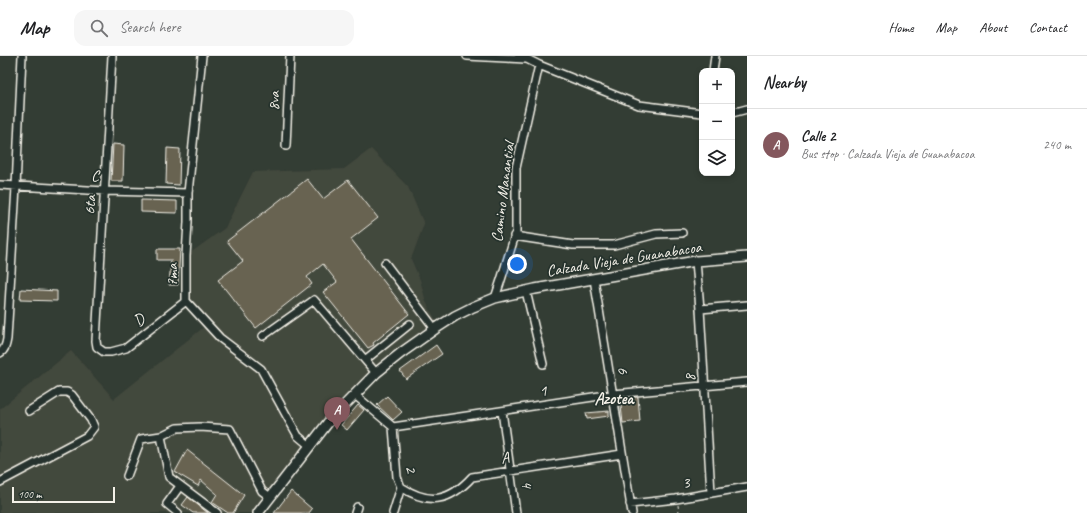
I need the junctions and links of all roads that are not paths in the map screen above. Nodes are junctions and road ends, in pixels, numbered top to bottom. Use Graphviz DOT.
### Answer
graph roads {
  1 [pos="22,56"];
  2 [pos="112,56"];
  3 [pos="202,56"];
  4 [pos="290,56"];
  5 [pos="467,56"];
  6 [pos="715,56"];
  7 [pos="524,58"];
  8 [pos="539,65"];
  9 [pos="713,68"];
  10 [pos="747,109"];
  11 [pos="735,112"];
  12 [pos="699,113"];
  13 [pos="286,146"];
  14 [pos="0,185"];
  15 [pos="16,187"];
  16 [pos="105,191"];
  17 [pos="188,193"];
  18 [pos="682,233"];
  19 [pos="514,236"];
  20 [pos="747,257"];
  21 [pos="696,262"];
  22 [pos="385,263"];
  23 [pos="594,279"];
  24 [pos="526,291"];
  25 [pos="494,298"];
  26 [pos="186,301"];
  27 [pos="747,306"];
  28 [pos="700,309"];
  29 [pos="410,324"];
  30 [pos="435,329"];
  31 [pos="263,336"];
  32 [pos="104,352"];
  33 [pos="0,353"];
  34 [pos="365,360"];
  35 [pos="544,364"];
  36 [pos="376,373"];
  37 [pos="747,382"];
  38 [pos="704,385"];
  39 [pos="613,394"];
  40 [pos="355,395"];
  41 [pos="29,411"];
  42 [pos="502,411"];
  43 [pos="393,427"];
  44 [pos="161,436"];
  45 [pos="310,446"];
  46 [pos="622,454"];
  47 [pos="511,471"];
  48 [pos="127,476"];
  49 [pos="0,482"];
  50 [pos="180,486"];
  51 [pos="401,487"];
  52 [pos="747,489"];
  53 [pos="711,493"];
  54 [pos="270,497"];
  55 [pos="630,504"];
  56 [pos="178,513"];
  57 [pos="217,513"];
  58 [pos="259,513"];
  59 [pos="393,513"];
  60 [pos="516,513"];
  61 [pos="632,513"];
  1 -- 15 [label="street"];
  2 -- 16 [label="street, 6ta"];
  3 -- 17 [label="street, 7ma"];
  4 -- 13 [label="street, 8va"];
  5 -- 7 [label="street"];
  6 -- 9 [label="street"];
  7 -- 8 [label="street"];
  8 -- 12 [label="street"];
  8 -- 19 [label="street, Camino Manantial"];
  10 -- 11 [label="street"];
  14 -- 15 [label="street, C"];
  15 -- 16 [label="street, C"];
  15 -- 33 [label="street"];
  16 -- 17 [label="street, C"];
  16 -- 32 [label="street, 6ta"];
  17 -- 26 [label="street, 7ma"];
  18 -- 19 [label="street"];
  19 -- 25 [label="street, Camino Manantial"];
  20 -- 21 [label="main road, Calzada Vieja de Guanabacoa"];
  21 -- 23 [label="main road, Calzada Vieja de Guanabacoa"];
  21 -- 28 [label="street, 8"];
  22 -- 30 [label="street"];
  23 -- 24 [label="main road, Calzada Vieja de Guanabacoa"];
  23 -- 39 [label="street, 6"];
  24 -- 25 [label="main road, Calzada Vieja de Guanabacoa"];
  24 -- 35 [label="street"];
  25 -- 30 [label="main road, Calzada Vieja de Guanabacoa"];
  26 -- 32 [label="street, D"];
  26 -- 45 [label="street, 7ma"];
  27 -- 28 [label="street"];
  28 -- 38 [label="street, 8"];
  29 -- 34 [label="street"];
  30 -- 36 [label="main road, Calzada Vieja de Guanabacoa"];
  31 -- 34 [label="street"];
  34 -- 36 [label="street"];
  36 -- 40 [label="main road, Calzada Vieja de Guanabacoa"];
  37 -- 38 [label="street, 1"];
  38 -- 39 [label="street, 1"];
  38 -- 53 [label="street, 8"];
  39 -- 42 [label="street, 1"];
  39 -- 46 [label="street, 6"];
  40 -- 43 [label="street"];
  40 -- 45 [label="main road, Calzada Vieja de Guanabacoa"];
  41 -- 49 [label="street"];
  42 -- 43 [label="street, 1"];
  42 -- 47 [label="street, 4"];
  43 -- 51 [label="street, 2"];
  44 -- 48 [label="street"];
  44 -- 50 [label="street"];
  44 -- 54 [label="street"];
  45 -- 54 [label="main road, Calzada Vieja de Guanabacoa"];
  46 -- 47 [label="street, A"];
  46 -- 55 [label="street, 6"];
  47 -- 51 [label="street, A"];
  47 -- 60 [label="street, 4"];
  50 -- 56 [label="street"];
  50 -- 57 [label="street"];
  51 -- 59 [label="street, 2"];
  52 -- 53 [label="street, 3"];
  53 -- 55 [label="street, 3"];
  54 -- 58 [label="main road, Calzada Vieja de Guanabacoa"];
  55 -- 61 [label="street, 6"];
}
